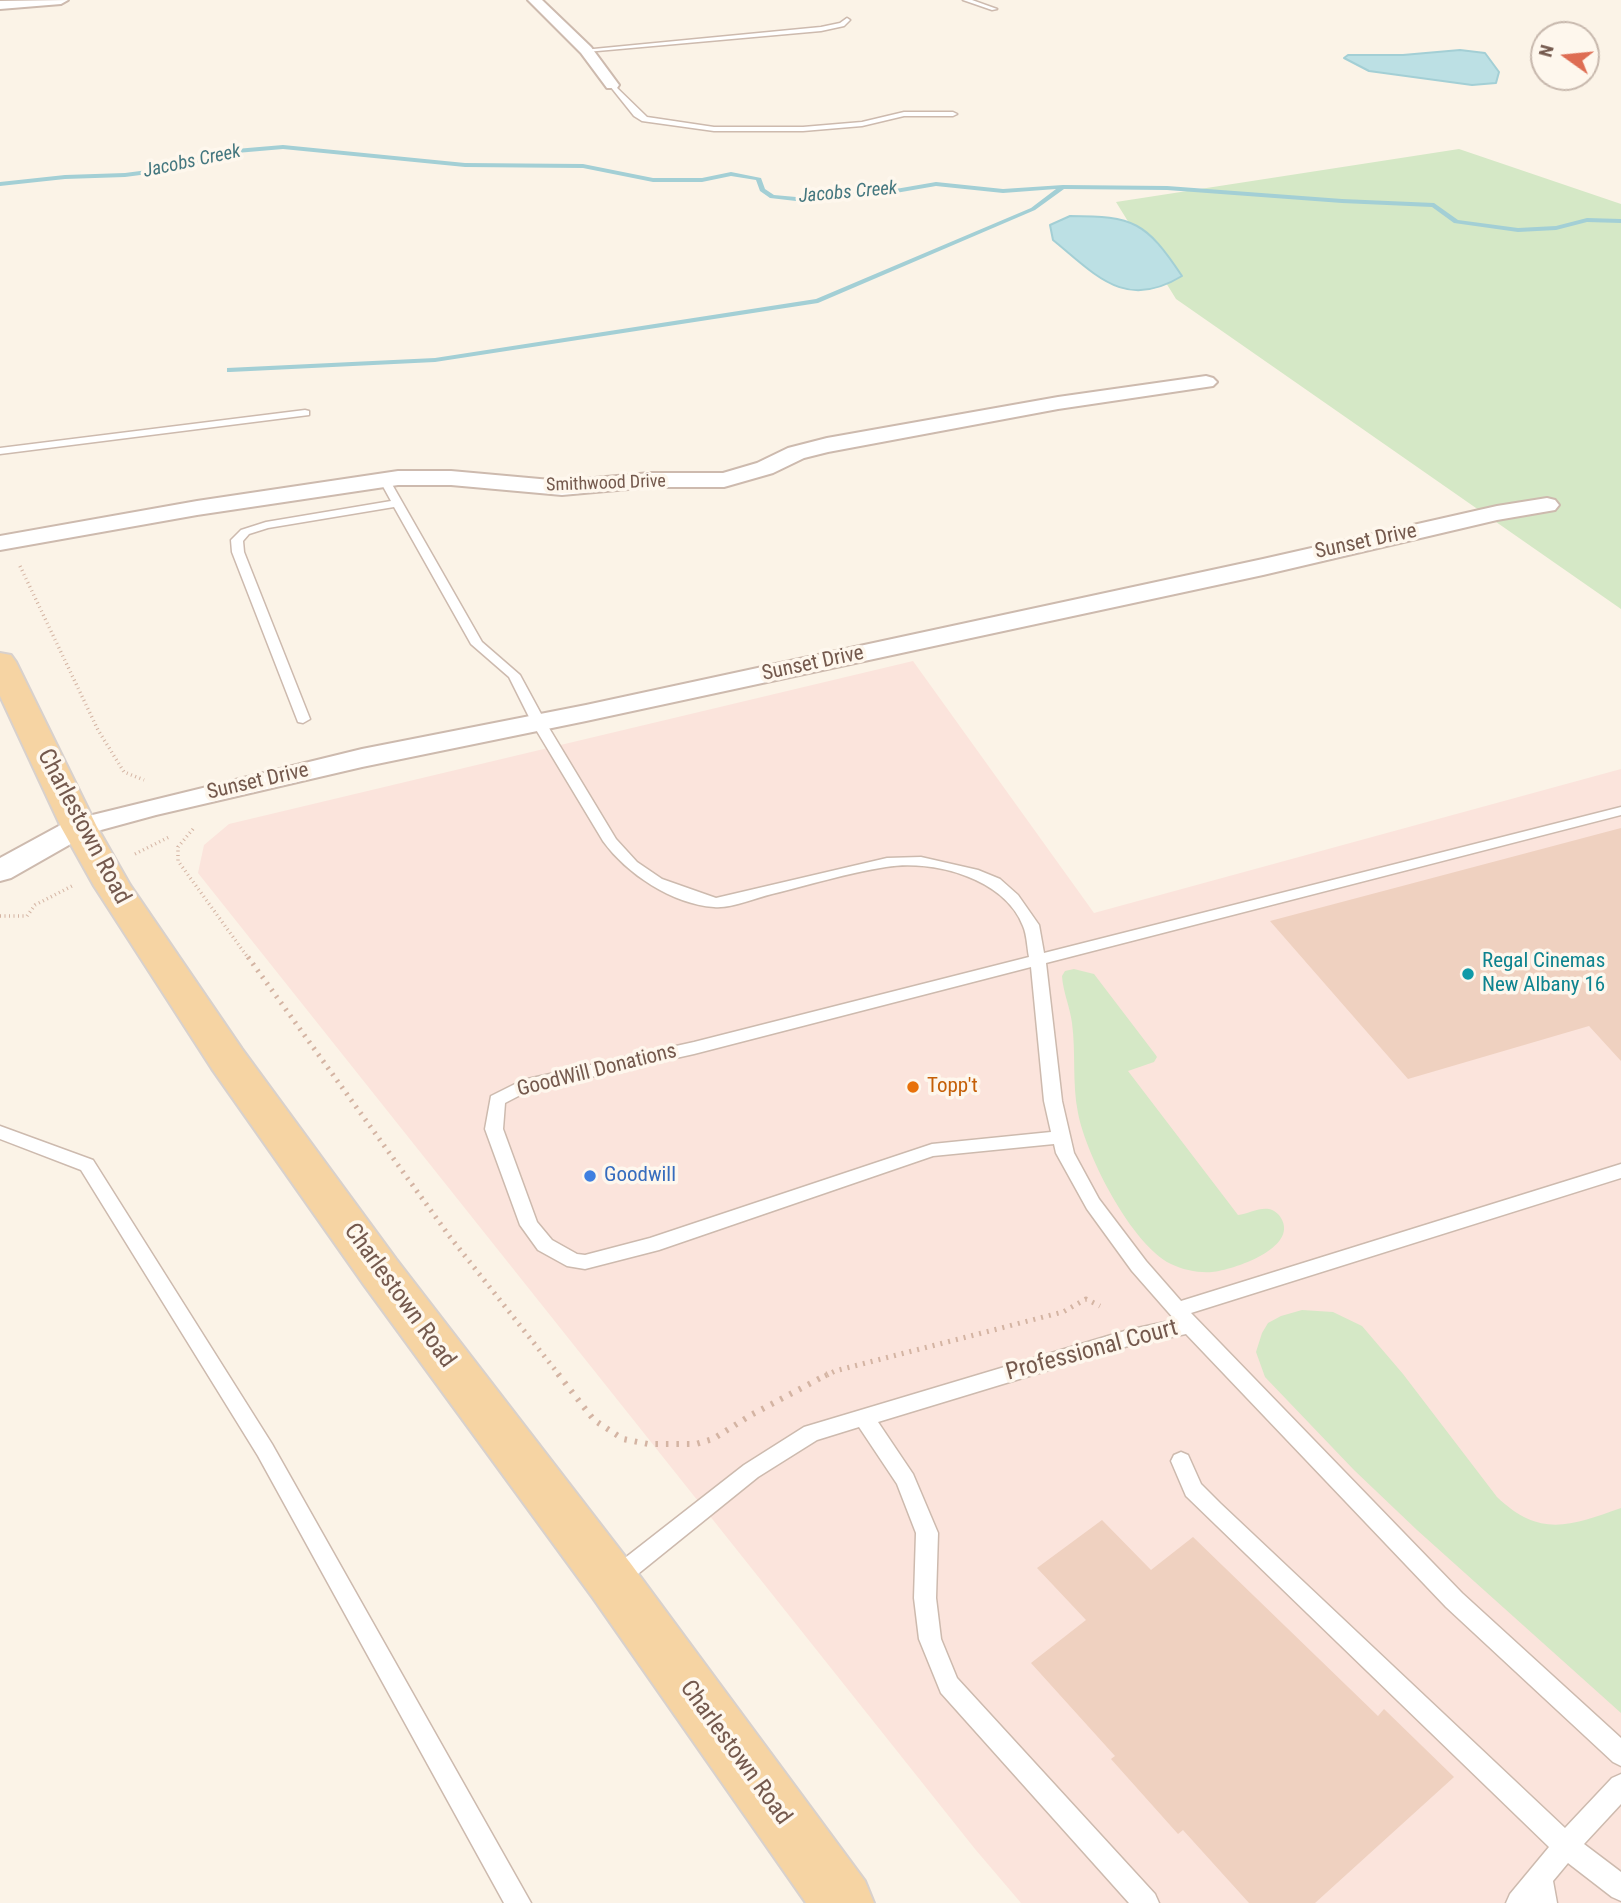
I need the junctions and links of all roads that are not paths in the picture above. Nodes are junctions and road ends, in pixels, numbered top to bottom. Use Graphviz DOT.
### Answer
graph roads {
  1 [pos="61,0"];
  2 [pos="535,0"];
  3 [pos="966,0"];
  4 [pos="3,3"];
  5 [pos="994,9"];
  6 [pos="847,20"];
  7 [pos="586,50"];
  8 [pos="611,85"];
  9 [pos="953,114"];
  10 [pos="1206,382"];
  11 [pos="305,413"];
  12 [pos="0,451"];
  13 [pos="384,480"];
  14 [pos="398,503"];
  15 [pos="1547,505"];
  16 [pos="0,543"];
  17 [pos="0,662"];
  18 [pos="303,719"];
  19 [pos="539,723"];
  20 [pos="1621,811"];
  21 [pos="79,827"];
  22 [pos="0,871"];
  23 [pos="1038,961"];
  24 [pos="0,1132"];
  25 [pos="1061,1137"];
  26 [pos="1621,1171"];
  27 [pos="1183,1318"];
  28 [pos="863,1417"];
  29 [pos="1181,1461"];
  30 [pos="612,1581"];
  31 [pos="1621,1754"];
  32 [pos="1621,1786"];
  33 [pos="1566,1846"];
  34 [pos="1540,1878"];
  35 [pos="1621,1888"];
  36 [pos="518,1903"];
  37 [pos="843,1903"];
  38 [pos="1146,1903"];
  39 [pos="1519,1903"];
  40 [pos="1544,1903"];
  1 -- 4 [label="street"];
  2 -- 7 [label="street"];
  3 -- 5 [label="lane"];
  6 -- 7 [label="lane"];
  7 -- 8 [label="street"];
  8 -- 9 [label="lane"];
  10 -- 13 [label="street, Smithwood Drive"];
  11 -- 12 [label="lane"];
  13 -- 14 [label="lane"];
  13 -- 16 [label="street, Smithwood Drive"];
  14 -- 18 [label="lane"];
  14 -- 19 [label="lane"];
  15 -- 19 [label="street, Sunset Drive"];
  17 -- 21 [label="main road, Charlestown Road"];
  19 -- 21 [label="street, Sunset Drive"];
  19 -- 23 [label="lane"];
  20 -- 23 [label="lane"];
  21 -- 22 [label="street, Sunset Drive"];
  21 -- 30 [label="main road, Charlestown Road"];
  23 -- 25 [label="lane"];
  23 -- 25 [label="lane, GoodWill Donations"];
  24 -- 36 [label="lane"];
  25 -- 27 [label="lane"];
  26 -- 27 [label="lane"];
  27 -- 28 [label="lane, Professional Court"];
  27 -- 31 [label="lane, Professional Court"];
  28 -- 30 [label="lane, Professional Court"];
  28 -- 38 [label="lane"];
  29 -- 33 [label="lane"];
  30 -- 37 [label="main road, Charlestown Road"];
  32 -- 33 [label="lane"];
  33 -- 34 [label="lane"];
  33 -- 35 [label="lane"];
  34 -- 39 [label="lane"];
  34 -- 40 [label="lane"];
}
